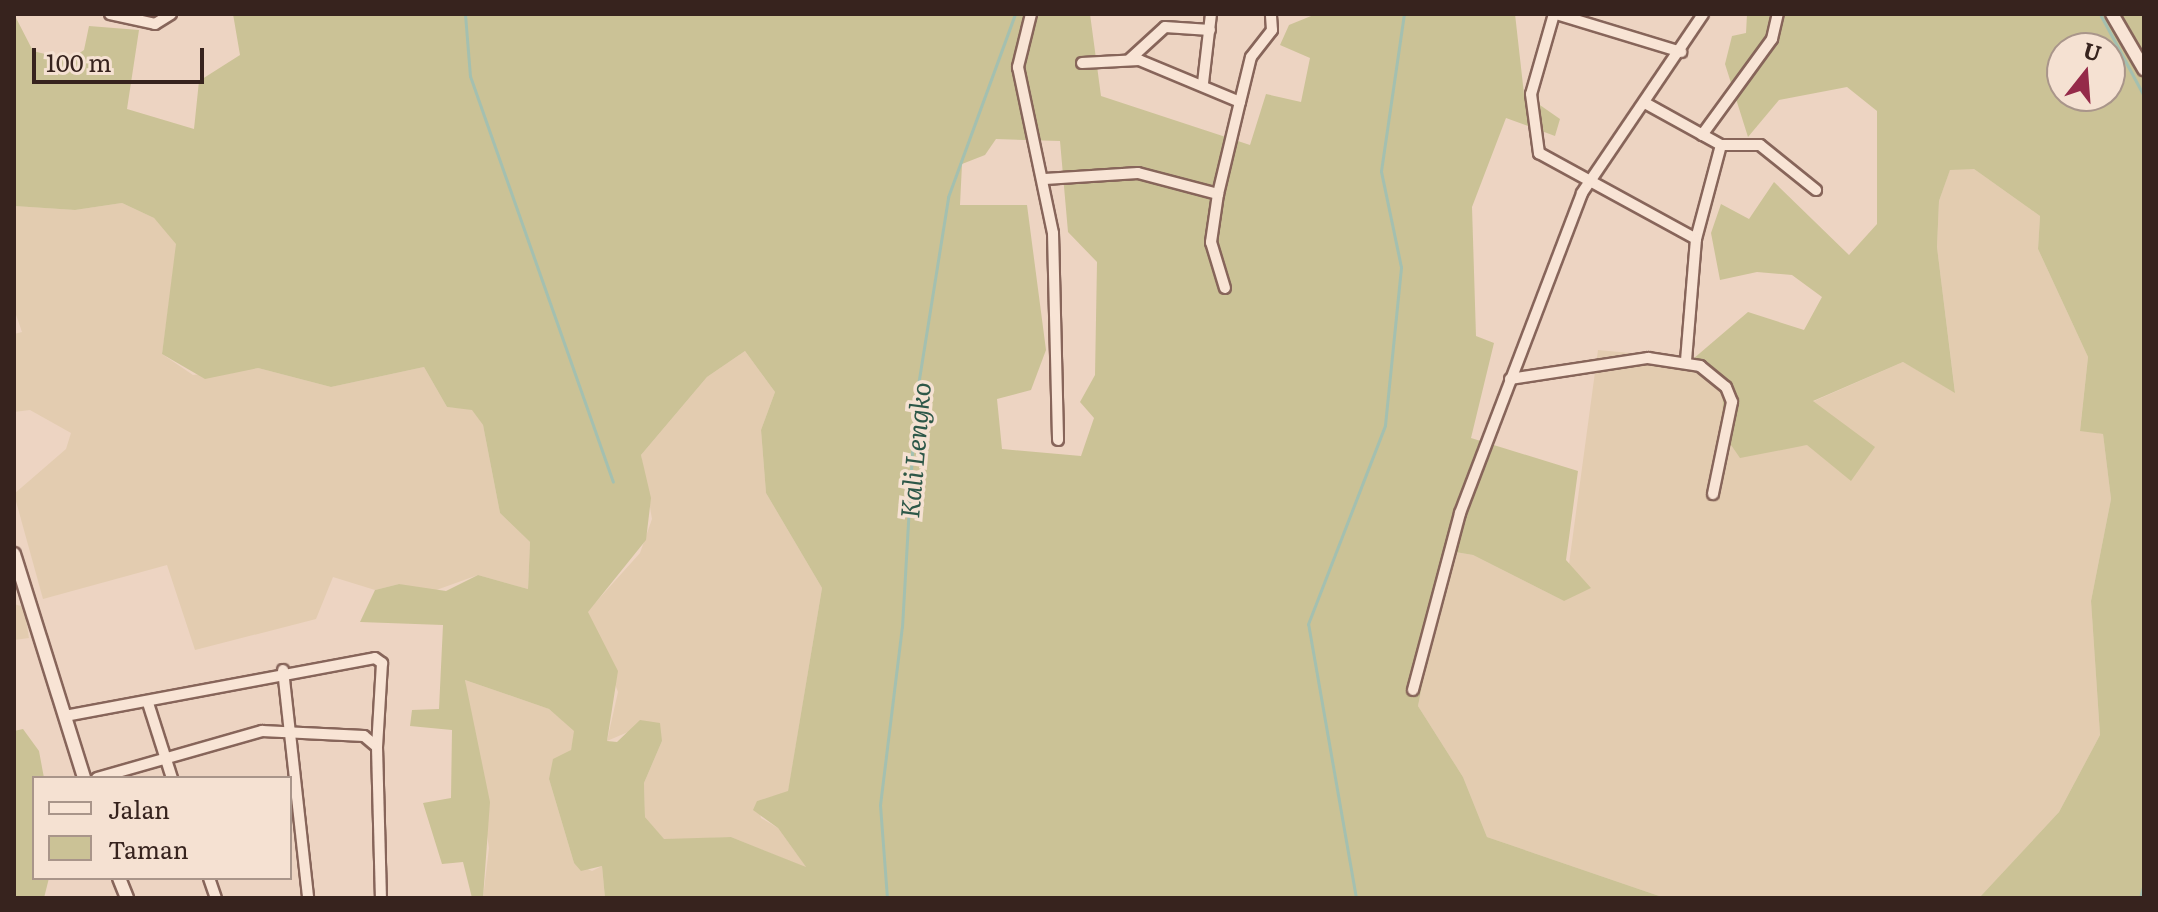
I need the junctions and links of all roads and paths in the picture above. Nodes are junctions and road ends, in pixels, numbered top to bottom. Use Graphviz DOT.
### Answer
graph roads {
  1 [pos="110,14"];
  2 [pos="171,14"];
  3 [pos="1031,14"];
  4 [pos="1211,14"];
  5 [pos="1271,14"];
  6 [pos="1555,14"];
  7 [pos="1703,14"];
  8 [pos="1778,14"];
  9 [pos="2112,14"];
  10 [pos="1210,30"];
  11 [pos="1681,52"];
  12 [pos="1130,59"];
  13 [pos="1082,63"];
  14 [pos="2144,69"];
  15 [pos="1203,83"];
  16 [pos="1240,102"];
  17 [pos="1645,103"];
  18 [pos="1702,135"];
  19 [pos="1721,145"];
  20 [pos="1045,179"];
  21 [pos="1587,183"];
  22 [pos="1816,190"];
  23 [pos="1218,194"];
  24 [pos="1696,239"];
  25 [pos="1225,288"];
  26 [pos="1686,361"];
  27 [pos="1510,379"];
  28 [pos="1058,440"];
  29 [pos="1713,494"];
  30 [pos="14,554"];
  31 [pos="283,670"];
  32 [pos="1413,690"];
  33 [pos="148,703"];
  34 [pos="65,716"];
  35 [pos="292,730"];
  36 [pos="377,747"];
  37 [pos="167,763"];
  38 [pos="83,776"];
  39 [pos="106,776"];
  40 [pos="171,776"];
  41 [pos="377,897"];
  42 [pos="308,898"];
  1 -- 2 [label="street"];
  3 -- 20 [label="street"];
  4 -- 10 [label="street"];
  5 -- 16 [label="street"];
  6 -- 11 [label="street"];
  6 -- 21 [label="street"];
  7 -- 11 [label="street"];
  8 -- 18 [label="street"];
  9 -- 14 [label="street"];
  10 -- 12 [label="street"];
  10 -- 15 [label="street"];
  11 -- 17 [label="street"];
  12 -- 13 [label="street"];
  12 -- 15 [label="street"];
  15 -- 16 [label="street"];
  16 -- 23 [label="street"];
  17 -- 18 [label="street"];
  17 -- 21 [label="street"];
  18 -- 19 [label="street"];
  19 -- 22 [label="street"];
  19 -- 24 [label="street"];
  20 -- 23 [label="street"];
  20 -- 28 [label="street"];
  21 -- 24 [label="street"];
  21 -- 27 [label="street"];
  23 -- 25 [label="street"];
  24 -- 26 [label="street"];
  26 -- 27 [label="street"];
  26 -- 29 [label="street"];
  27 -- 32 [label="street"];
  30 -- 34 [label="street"];
  31 -- 33 [label="street"];
  31 -- 35 [label="street"];
  31 -- 36 [label="street"];
  33 -- 34 [label="street"];
  33 -- 37 [label="street"];
  34 -- 38 [label="street"];
  35 -- 36 [label="street"];
  35 -- 37 [label="street"];
  35 -- 42 [label="street"];
  36 -- 41 [label="street"];
  37 -- 39 [label="street"];
  37 -- 40 [label="street"];
}
